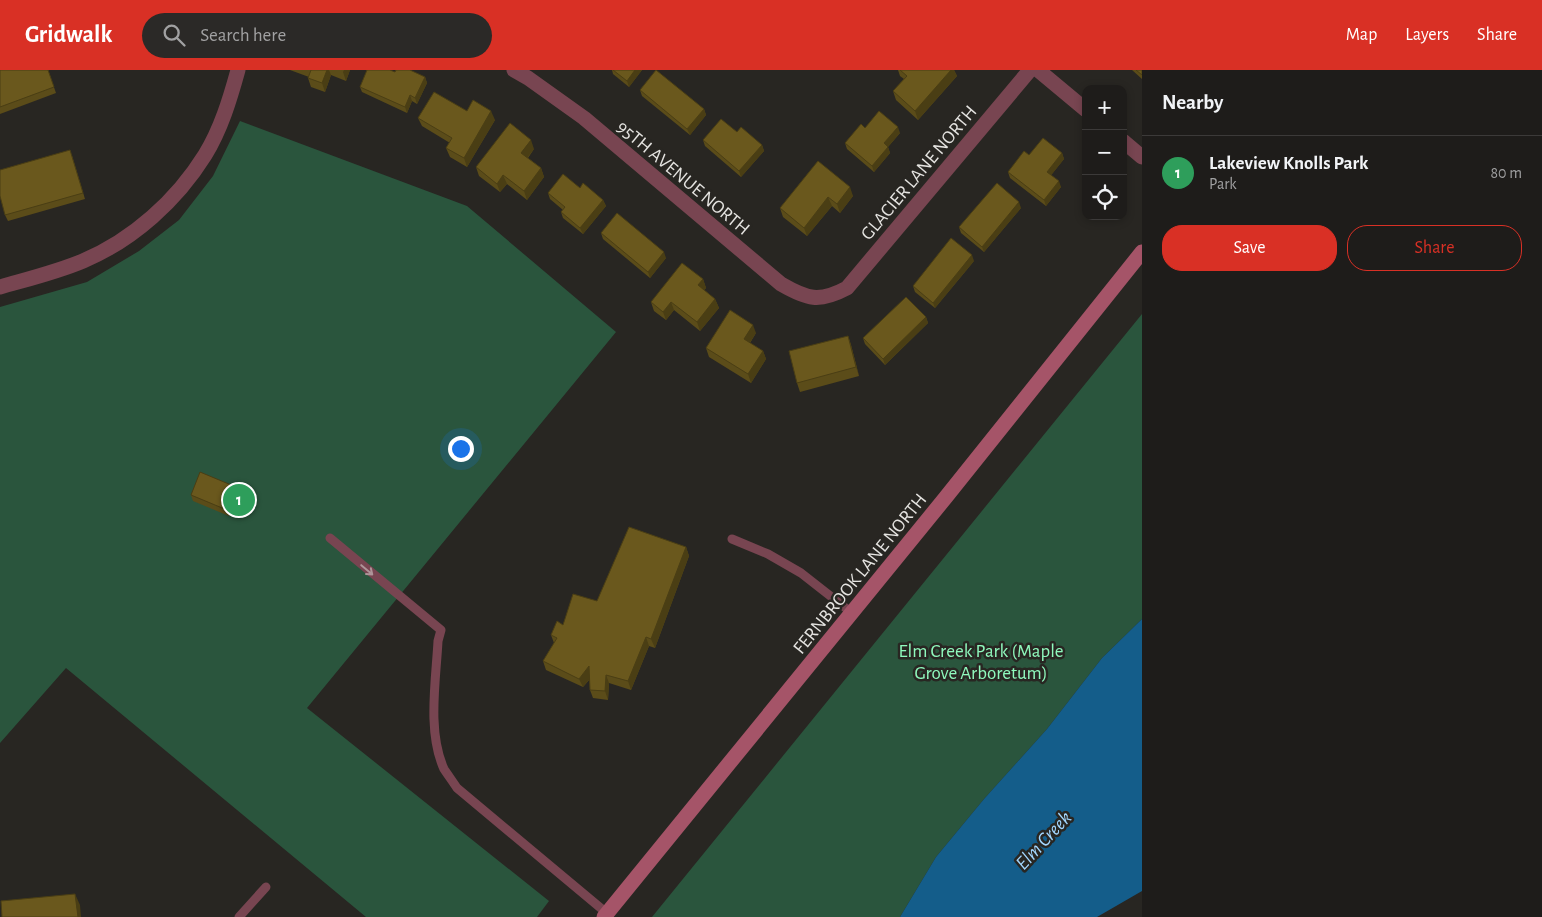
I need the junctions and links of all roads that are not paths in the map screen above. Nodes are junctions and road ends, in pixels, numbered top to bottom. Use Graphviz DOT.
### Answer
graph roads {
  1 [pos="238,70"];
  2 [pos="514,70"];
  3 [pos="1030,70"];
  4 [pos="1038,70"];
  5 [pos="1082,107"];
  6 [pos="1127,144"];
  7 [pos="1142,157"];
  8 [pos="1142,252"];
  9 [pos="0,287"];
  10 [pos="833,295"];
  11 [pos="330,538"];
  12 [pos="732,539"];
  13 [pos="852,613"];
  14 [pos="266,886"];
  15 [pos="607,916"];
  16 [pos="239,917"];
  1 -- 9 [label="street"];
  2 -- 10 [label="street, 95TH AVENUE NORTH"];
  3 -- 10 [label="street, GLACIER LANE NORTH"];
  4 -- 5 [label="street"];
  6 -- 7 [label="street"];
  8 -- 13 [label="street, FERNBROOK LANE NORTH"];
  11 -- 15 [label="lane, one-way"];
  12 -- 13 [label="lane"];
  13 -- 15 [label="street, FERNBROOK LANE NORTH"];
  14 -- 16 [label="lane"];
}
